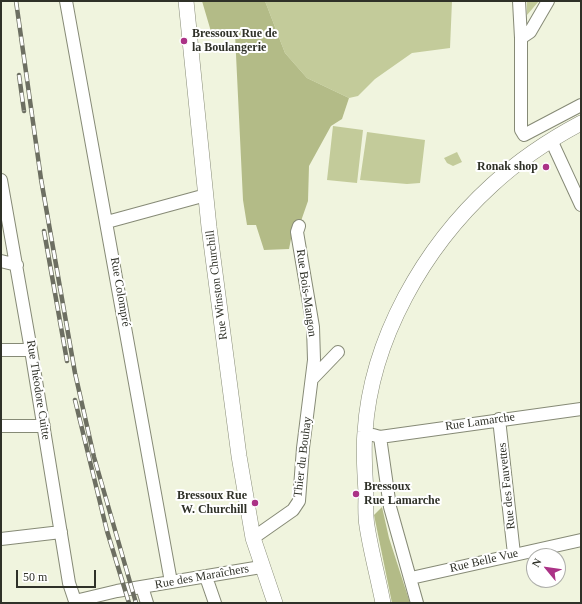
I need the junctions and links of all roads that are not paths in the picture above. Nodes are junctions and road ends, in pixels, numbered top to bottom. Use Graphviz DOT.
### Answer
graph roads {
  1 [pos="66,1"];
  2 [pos="186,1"];
  3 [pos="519,1"];
  4 [pos="548,1"];
  5 [pos="521,38"];
  6 [pos="581,106"];
  7 [pos="581,123"];
  8 [pos="551,140"];
  9 [pos="1,180"];
  10 [pos="206,195"];
  11 [pos="581,205"];
  12 [pos="107,222"];
  13 [pos="299,226"];
  14 [pos="1,261"];
  15 [pos="16,265"];
  16 [pos="1,350"];
  17 [pos="31,350"];
  18 [pos="338,352"];
  19 [pos="314,360"];
  20 [pos="313,378"];
  21 [pos="581,408"];
  22 [pos="499,419"];
  23 [pos="1,426"];
  24 [pos="44,426"];
  25 [pos="365,432"];
  26 [pos="380,437"];
  27 [pos="61,532"];
  28 [pos="253,538"];
  29 [pos="1,539"];
  30 [pos="581,540"];
  31 [pos="514,554"];
  32 [pos="261,567"];
  33 [pos="206,577"];
  34 [pos="411,578"];
  35 [pos="171,582"];
  36 [pos="142,587"];
  37 [pos="75,602"];
  38 [pos="147,603"];
  39 [pos="214,603"];
  40 [pos="275,603"];
  41 [pos="383,603"];
  42 [pos="417,603"];
  1 -- 12 [label="street, Rue Colompré"];
  2 -- 10 [label="main road, Rue Winston Churchill"];
  3 -- 5 [label="street"];
  4 -- 5 [label="street"];
  5 -- 6 [label="street"];
  7 -- 8 [label="main road"];
  8 -- 11 [label="street"];
  8 -- 25 [label="main road"];
  9 -- 15 [label="street, Rue Théodore Cuitte"];
  10 -- 12 [label="street"];
  10 -- 28 [label="main road, Rue Winston Churchill"];
  12 -- 35 [label="street, Rue Colompré"];
  13 -- 19 [label="street, Rue Bois-Mangon"];
  14 -- 15 [label="street"];
  15 -- 17 [label="street, Rue Théodore Cuitte"];
  16 -- 17 [label="street"];
  17 -- 24 [label="street, Rue Théodore Cuitte"];
  18 -- 20 [label="street"];
  19 -- 20 [label="street, Thier du Bouhay"];
  20 -- 28 [label="street, Thier du Bouhay"];
  21 -- 22 [label="street, Rue Lamarche"];
  22 -- 26 [label="street, Rue Lamarche"];
  22 -- 31 [label="street, Rue des Fauvettes"];
  23 -- 24 [label="street"];
  24 -- 27 [label="street, Rue Théodore Cuitte"];
  25 -- 26 [label="street"];
  25 -- 41 [label="main road"];
  26 -- 34 [label="street"];
  27 -- 29 [label="street"];
  27 -- 37 [label="street, Rue Théodore Cuitte"];
  28 -- 32 [label="main road, Rue Winston Churchill"];
  30 -- 31 [label="street, Rue Belle Vue"];
  31 -- 34 [label="street, Rue Belle Vue"];
  32 -- 33 [label="street, Rue des Maraîchers"];
  32 -- 40 [label="main road, Rue Winston Churchill"];
  33 -- 35 [label="street, Rue des Maraîchers"];
  33 -- 39 [label="street"];
  34 -- 42 [label="street"];
  35 -- 36 [label="street, Rue des Maraîchers"];
  36 -- 37 [label="street, Rue des Maraîchers"];
  36 -- 38 [label="street"];
}
